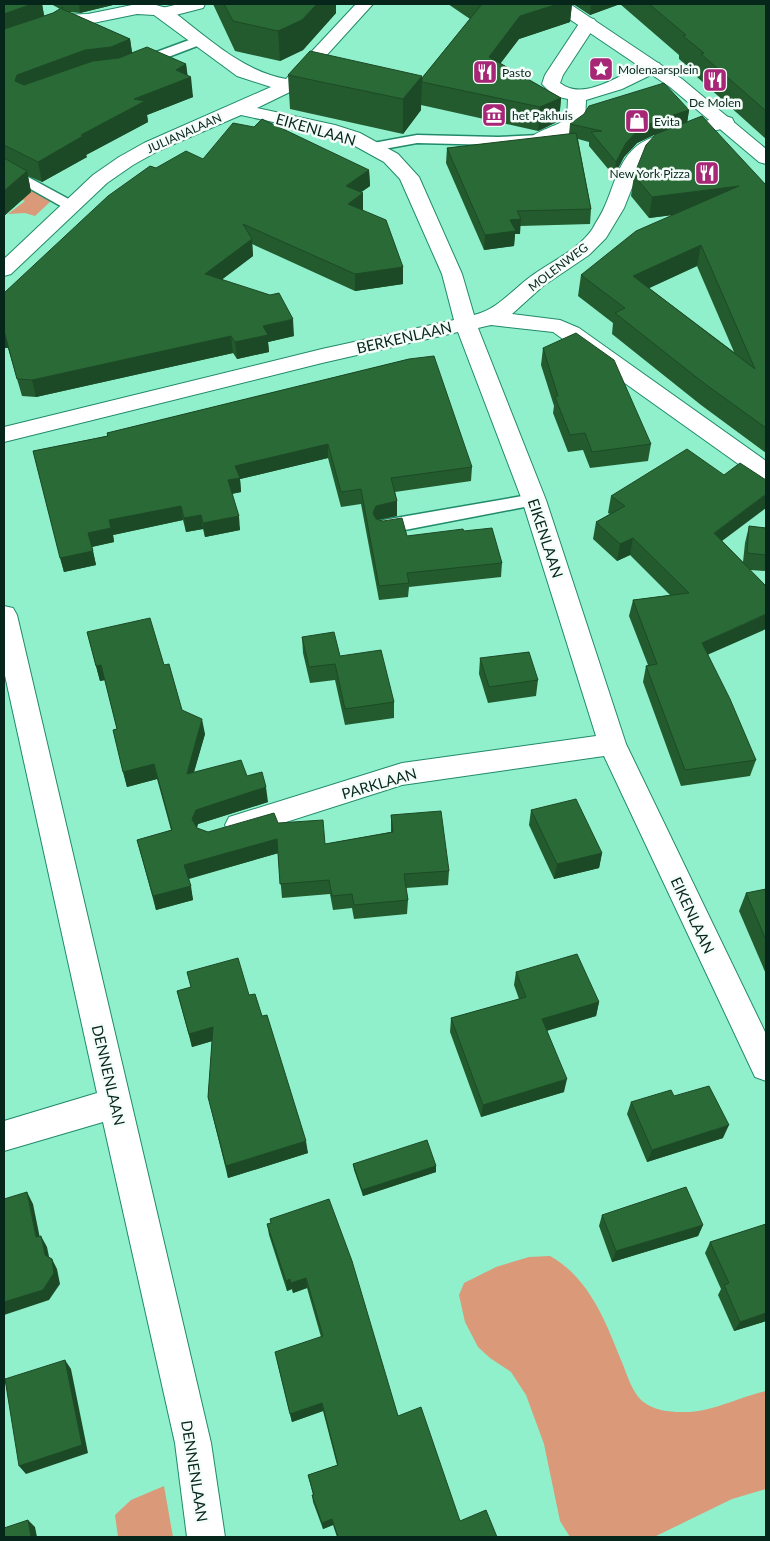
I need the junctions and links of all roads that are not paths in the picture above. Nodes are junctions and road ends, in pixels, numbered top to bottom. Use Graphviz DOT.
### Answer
graph roads {
  1 [pos="197,4"];
  2 [pos="365,4"];
  3 [pos="559,4"];
  4 [pos="46,10"];
  5 [pos="164,13"];
  6 [pos="64,20"];
  7 [pos="588,24"];
  8 [pos="200,40"];
  9 [pos="4,44"];
  10 [pos="654,67"];
  11 [pos="124,70"];
  12 [pos="290,84"];
  13 [pos="577,96"];
  14 [pos="239,109"];
  15 [pos="725,122"];
  16 [pos="538,139"];
  17 [pos="372,147"];
  18 [pos="760,153"];
  19 [pos="766,166"];
  20 [pos="4,168"];
  21 [pos="71,206"];
  22 [pos="4,270"];
  23 [pos="491,318"];
  24 [pos="466,322"];
  25 [pos="4,435"];
  26 [pos="766,472"];
  27 [pos="534,500"];
  28 [pos="384,527"];
  29 [pos="4,615"];
  30 [pos="612,744"];
  31 [pos="210,833"];
  32 [pos="766,1067"];
  33 [pos="115,1103"];
  34 [pos="4,1136"];
  35 [pos="206,1537"];
  1 -- 5 [label="street"];
  2 -- 12 [label="street, JULIANALAAN"];
  3 -- 7 [label="street"];
  4 -- 6 [label="street"];
  5 -- 6 [label="street"];
  5 -- 8 [label="street"];
  6 -- 9 [label="street"];
  7 -- 10 [label="street"];
  7 -- 13 [label="street"];
  8 -- 11 [label="lane"];
  8 -- 12 [label="street"];
  10 -- 13 [label="street"];
  10 -- 15 [label="street"];
  12 -- 14 [label="street, JULIANALAAN"];
  13 -- 16 [label="street"];
  14 -- 17 [label="street, EIKENLAAN"];
  14 -- 21 [label="street, JULIANALAAN"];
  15 -- 18 [label="street"];
  15 -- 23 [label="street, MOLENWEG"];
  16 -- 17 [label="lane"];
  17 -- 24 [label="street, EIKENLAAN"];
  18 -- 19 [label="street"];
  20 -- 21 [label="lane"];
  21 -- 22 [label="street, JULIANALAAN"];
  23 -- 24 [label="street, BERKENLAAN"];
  23 -- 26 [label="street, BERKENLAAN"];
  24 -- 25 [label="street, BERKENLAAN"];
  24 -- 27 [label="street, EIKENLAAN"];
  27 -- 28 [label="lane"];
  27 -- 30 [label="street, EIKENLAAN"];
  29 -- 33 [label="street, DENNENLAAN"];
  30 -- 31 [label="street, PARKLAAN"];
  30 -- 32 [label="street, EIKENLAAN"];
  33 -- 34 [label="street"];
  33 -- 35 [label="street, DENNENLAAN"];
}
